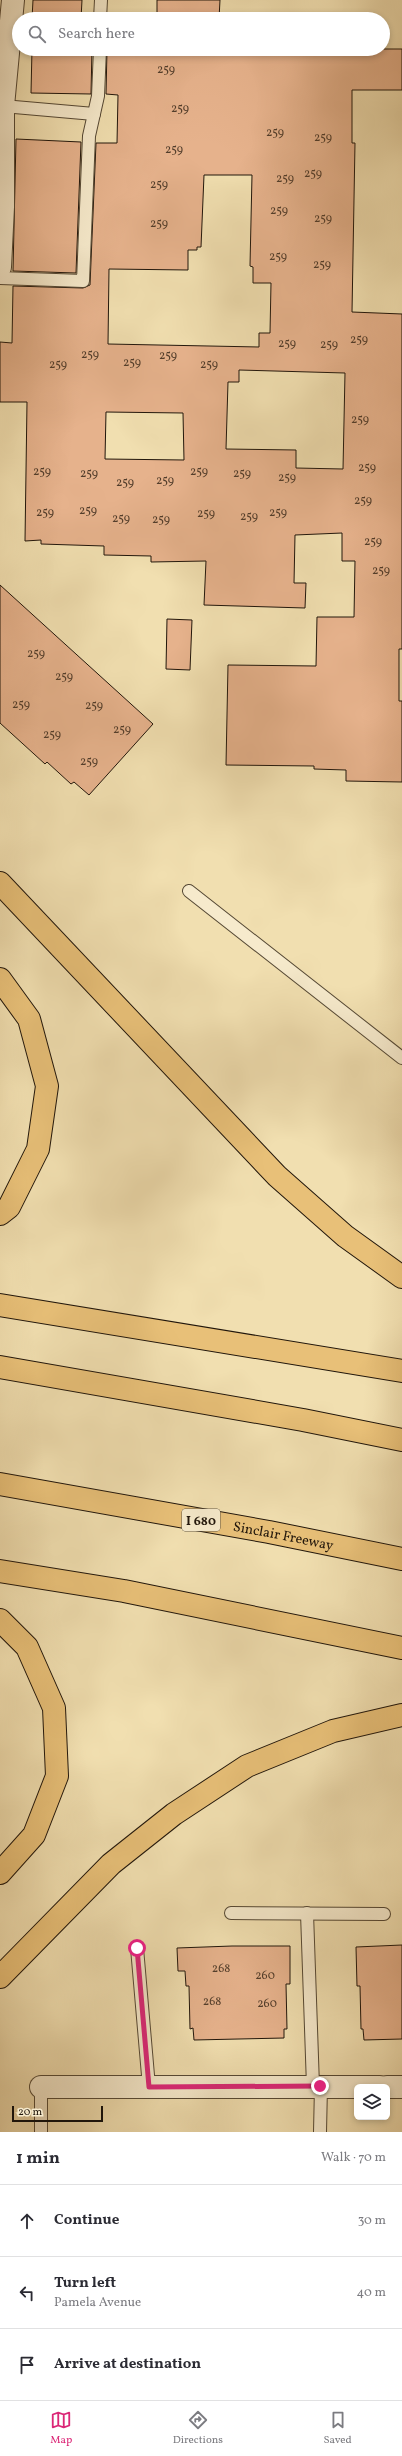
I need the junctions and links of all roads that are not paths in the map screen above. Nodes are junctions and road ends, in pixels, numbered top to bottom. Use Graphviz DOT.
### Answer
graph roads {
  1 [pos="13,0"];
  2 [pos="101,0"];
  3 [pos="100,12"];
  4 [pos="100,56"];
  5 [pos="3,106"];
  6 [pos="94,114"];
  7 [pos="0,267"];
  8 [pos="0,278"];
  9 [pos="0,883"];
  10 [pos="189,891"];
  11 [pos="0,979"];
  12 [pos="402,1058"];
  13 [pos="0,1214"];
  14 [pos="402,1277"];
  15 [pos="0,1305"];
  16 [pos="0,1367"];
  17 [pos="402,1371"];
  18 [pos="402,1440"];
  19 [pos="0,1484"];
  20 [pos="402,1559"];
  21 [pos="0,1571"];
  22 [pos="0,1620"];
  23 [pos="402,1648"];
  24 [pos="402,1715"];
  25 [pos="0,1873"];
  26 [pos="231,1913"];
  27 [pos="307,1913"];
  28 [pos="384,1914"];
  29 [pos="137,1948"];
  30 [pos="0,1977"];
  31 [pos="317,2086"];
  32 [pos="41,2087"];
  33 [pos="149,2087"];
  34 [pos="354,2087"];
  35 [pos="390,2087"];
  36 [pos="402,2087"];
  37 [pos="41,2132"];
  38 [pos="320,2132"];
  1 -- 5 [label="street"];
  2 -- 3 [label="lane"];
  4 -- 6 [label="lane"];
  5 -- 6 [label="lane"];
  5 -- 7 [label="street"];
  6 -- 8 [label="lane"];
  9 -- 14 [label="highway"];
  10 -- 12 [label="lane"];
  11 -- 13 [label="highway"];
  15 -- 17 [label="highway"];
  16 -- 18 [label="highway"];
  19 -- 20 [label="highway, Sinclair Freeway / I 680"];
  21 -- 23 [label="highway"];
  22 -- 25 [label="highway"];
  24 -- 30 [label="highway"];
  26 -- 27 [label="lane"];
  27 -- 28 [label="lane"];
  27 -- 31 [label="lane"];
  29 -- 33 [label="lane"];
  31 -- 33 [label="street"];
  31 -- 34 [label="street"];
  31 -- 38 [label="lane"];
  32 -- 33 [label="street"];
  32 -- 37 [label="lane"];
  35 -- 36 [label="street"];
}
